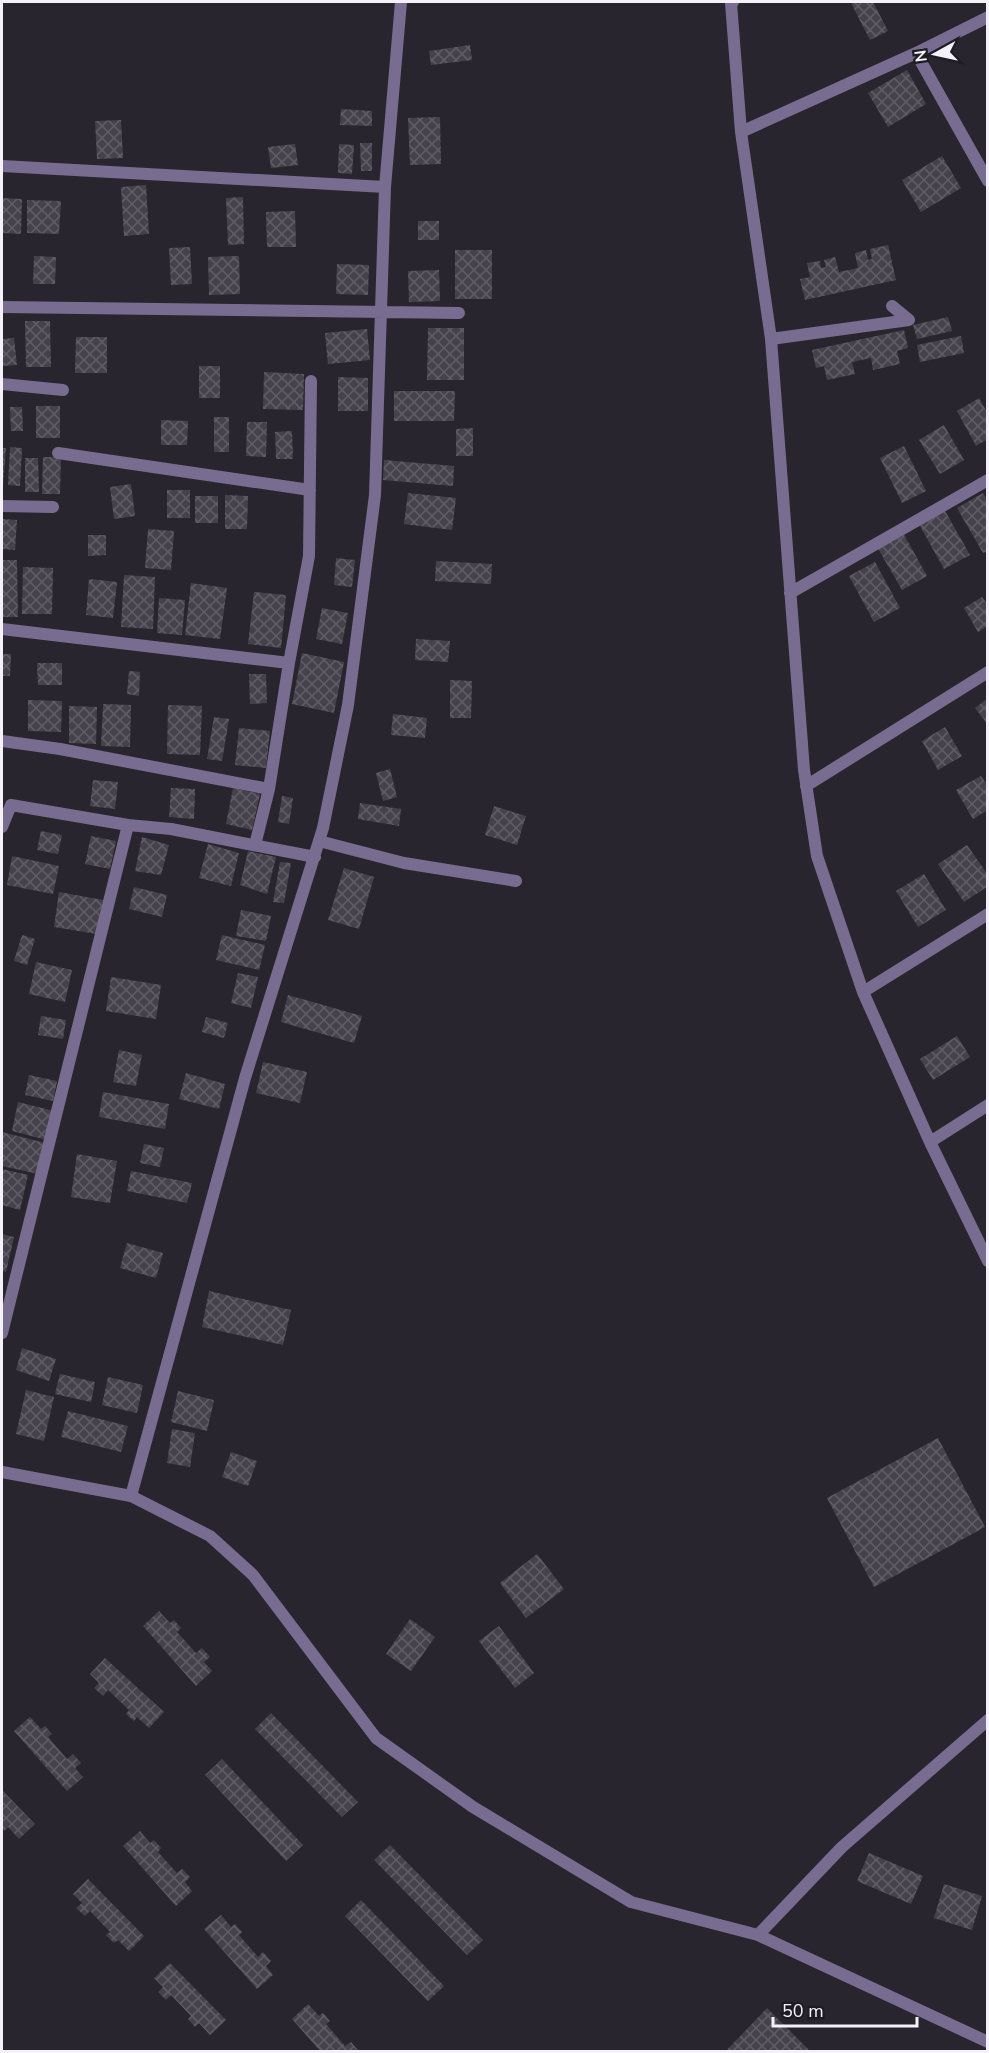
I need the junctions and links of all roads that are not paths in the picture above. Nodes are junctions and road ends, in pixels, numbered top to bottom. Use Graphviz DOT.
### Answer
graph roads {
  1 [pos="402,2"];
  2 [pos="733,2"];
  3 [pos="987,17"];
  4 [pos="916,53"];
  5 [pos="741,132"];
  6 [pos="2,166"];
  7 [pos="987,182"];
  8 [pos="385,187"];
  9 [pos="892,306"];
  10 [pos="2,307"];
  11 [pos="381,311"];
  12 [pos="459,313"];
  13 [pos="771,339"];
  14 [pos="311,381"];
  15 [pos="2,384"];
  16 [pos="63,390"];
  17 [pos="58,453"];
  18 [pos="987,480"];
  19 [pos="310,490"];
  20 [pos="2,506"];
  21 [pos="53,507"];
  22 [pos="790,593"];
  23 [pos="2,628"];
  24 [pos="289,663"];
  25 [pos="987,672"];
  26 [pos="2,741"];
  27 [pos="806,786"];
  28 [pos="269,789"];
  29 [pos="128,825"];
  30 [pos="2,827"];
  31 [pos="319,841"];
  32 [pos="255,845"];
  33 [pos="315,857"];
  34 [pos="516,881"];
  35 [pos="987,914"];
  36 [pos="863,992"];
  37 [pos="987,1106"];
  38 [pos="930,1143"];
  39 [pos="987,1261"];
  40 [pos="2,1334"];
  41 [pos="2,1472"];
  42 [pos="131,1496"];
  43 [pos="987,1720"];
  44 [pos="758,1935"];
  45 [pos="987,2042"];
  1 -- 8 [label="street"];
  2 -- 5 [label="street"];
  3 -- 4 [label="street"];
  4 -- 5 [label="street"];
  4 -- 7 [label="street"];
  5 -- 13 [label="street"];
  6 -- 8 [label="street"];
  8 -- 11 [label="street"];
  9 -- 13 [label="street"];
  10 -- 11 [label="street"];
  11 -- 12 [label="street"];
  11 -- 31 [label="street"];
  13 -- 22 [label="street"];
  14 -- 19 [label="street"];
  15 -- 16 [label="street"];
  17 -- 19 [label="street"];
  18 -- 22 [label="street"];
  19 -- 24 [label="street"];
  20 -- 21 [label="street"];
  22 -- 27 [label="street"];
  23 -- 24 [label="street"];
  24 -- 28 [label="street"];
  25 -- 27 [label="street"];
  26 -- 28 [label="street"];
  27 -- 36 [label="street"];
  28 -- 32 [label="street"];
  29 -- 30 [label="street"];
  29 -- 32 [label="street"];
  29 -- 40 [label="street"];
  31 -- 33 [label="street"];
  31 -- 34 [label="street"];
  32 -- 33 [label="street"];
  33 -- 42 [label="street"];
  35 -- 36 [label="street"];
  36 -- 38 [label="street"];
  37 -- 38 [label="street"];
  38 -- 39 [label="street"];
  41 -- 42 [label="street"];
  42 -- 44 [label="street"];
  43 -- 44 [label="street"];
  44 -- 45 [label="street"];
}
